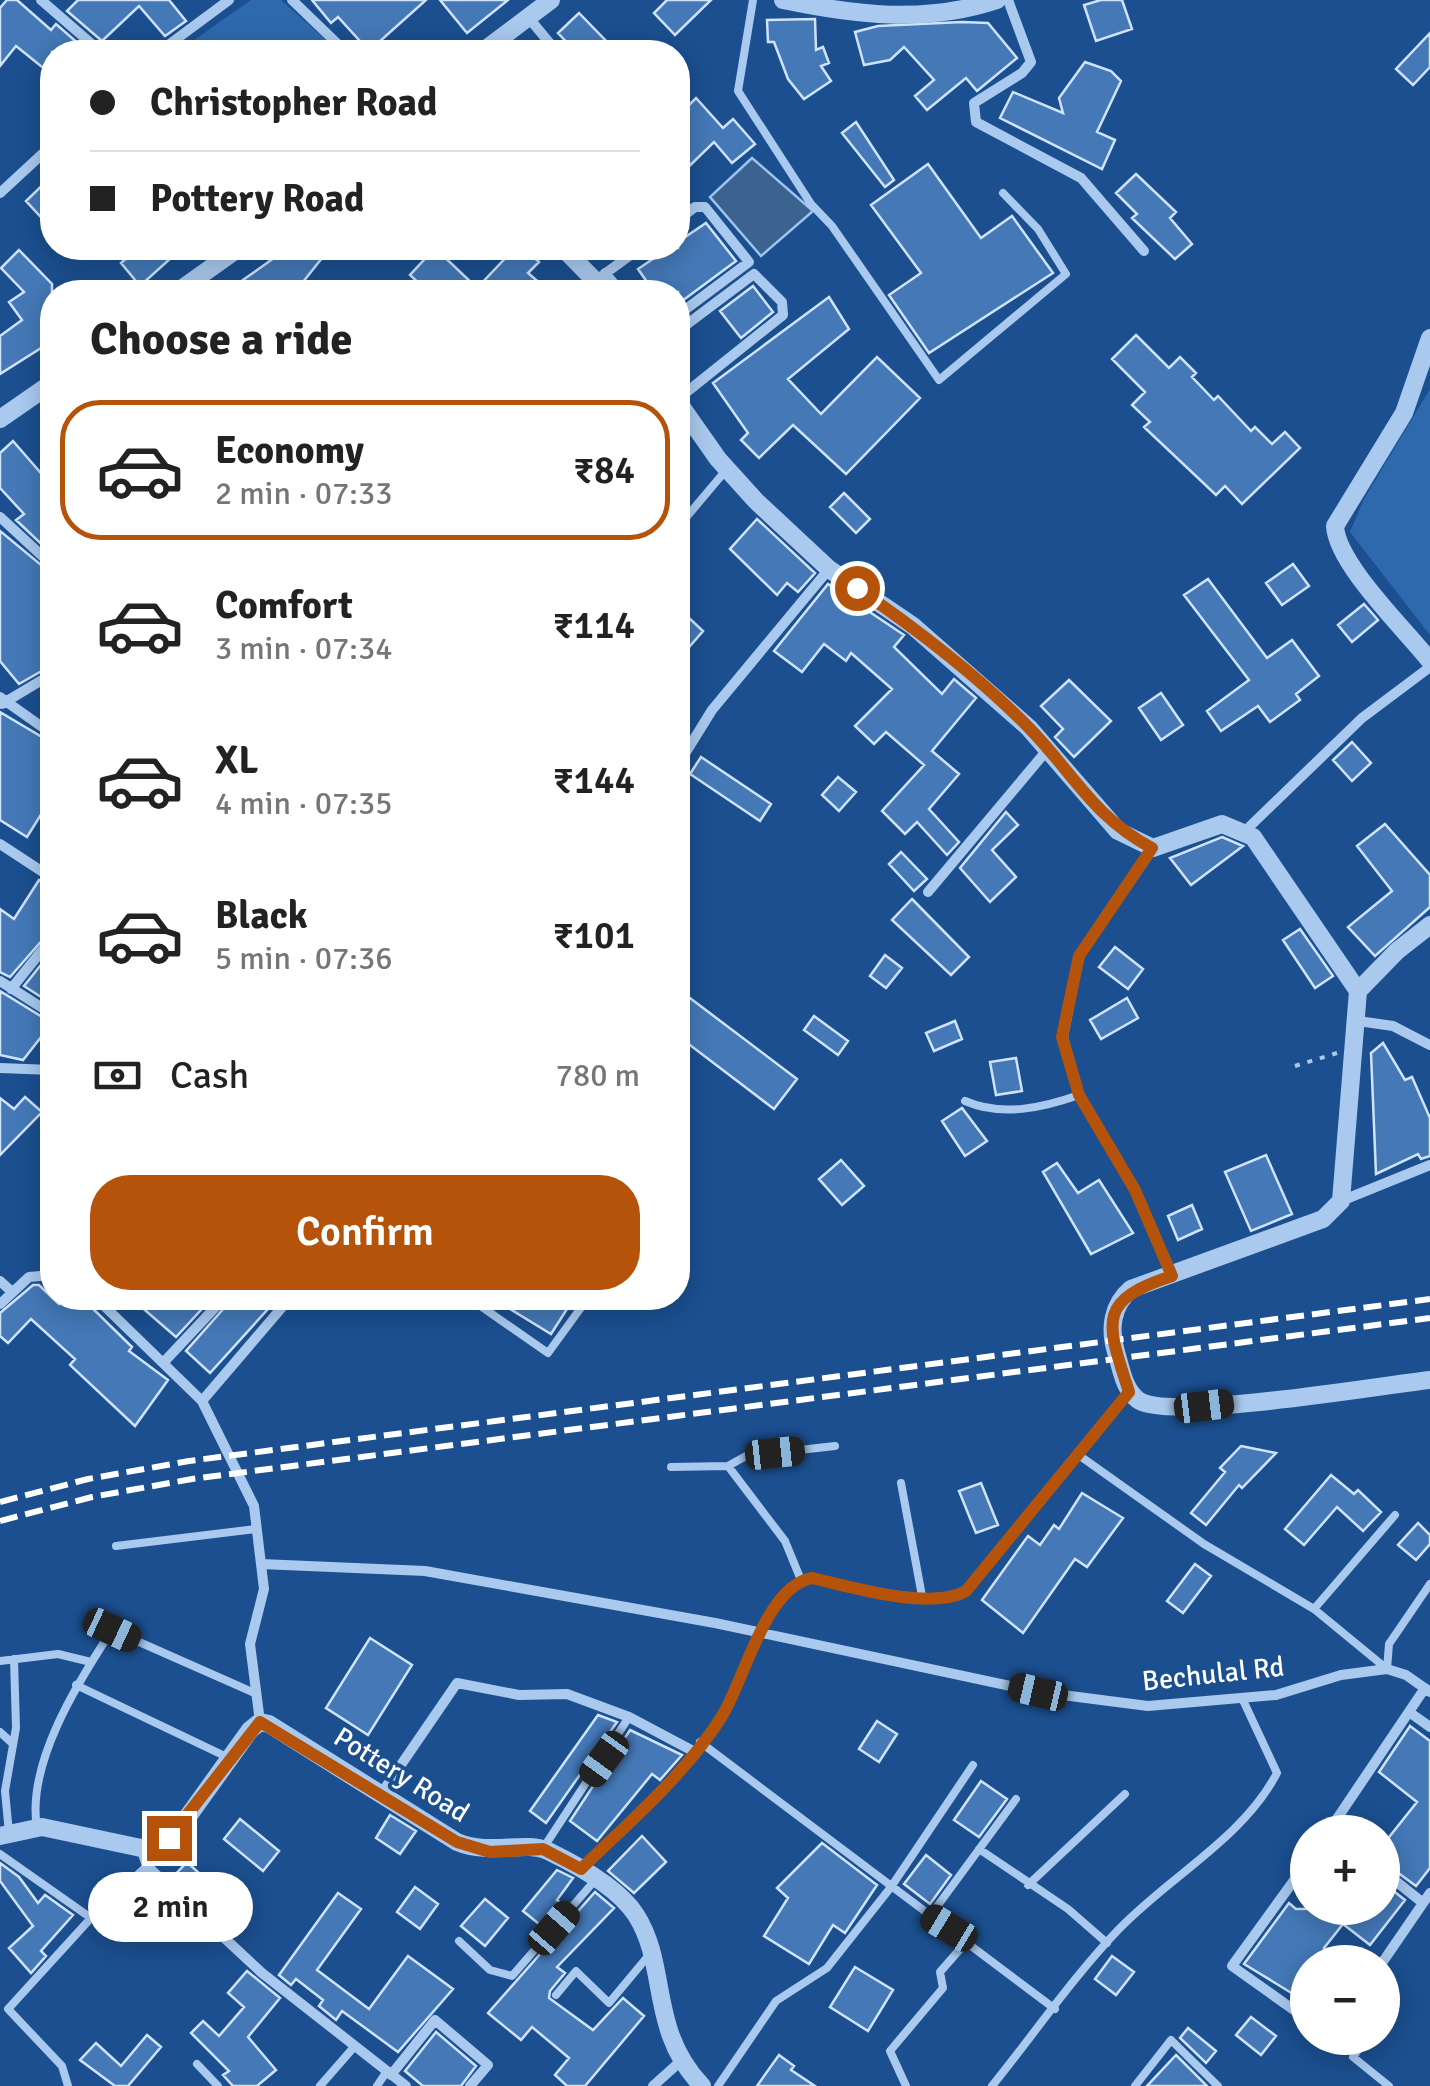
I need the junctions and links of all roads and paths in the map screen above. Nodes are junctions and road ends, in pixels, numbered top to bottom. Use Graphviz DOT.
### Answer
graph roads {
  1 [pos="40,0"];
  2 [pos="292,0"];
  3 [pos="551,0"];
  4 [pos="753,0"];
  5 [pos="783,0"];
  6 [pos="997,0"];
  7 [pos="1008,0"];
  8 [pos="222,2"];
  9 [pos="847,7"];
  10 [pos="528,18"];
  11 [pos="87,40"];
  12 [pos="174,40"];
  13 [pos="334,40"];
  14 [pos="498,40"];
  15 [pos="547,40"];
  16 [pos="40,155"];
  17 [pos="1003,192"];
  18 [pos="0,193"];
  19 [pos="690,211"];
  20 [pos="1144,251"];
  21 [pos="222,260"];
  22 [pos="577,260"];
  23 [pos="627,260"];
  24 [pos="194,280"];
  25 [pos="600,280"];
  26 [pos="604,280"];
  27 [pos="690,307"];
  28 [pos="690,322"];
  29 [pos="1430,338"];
  30 [pos="690,390"];
  31 [pos="40,392"];
  32 [pos="690,417"];
  33 [pos="0,419"];
  34 [pos="727,470"];
  35 [pos="690,513"];
  36 [pos="0,517"];
  37 [pos="40,554"];
  38 [pos="829,568"];
  39 [pos="1430,664"];
  40 [pos="40,680"];
  41 [pos="2,701"];
  42 [pos="40,726"];
  43 [pos="690,746"];
  44 [pos="1048,750"];
  45 [pos="1245,831"];
  46 [pos="0,844"];
  47 [pos="1152,848"];
  48 [pos="40,870"];
  49 [pos="928,892"];
  50 [pos="1430,925"];
  51 [pos="40,953"];
  52 [pos="0,982"];
  53 [pos="12,989"];
  54 [pos="1358,991"];
  55 [pos="40,1006"];
  56 [pos="1358,1021"];
  57 [pos="1430,1045"];
  58 [pos="1356,1048"];
  59 [pos="1295,1066"];
  60 [pos="0,1068"];
  61 [pos="40,1070"];
  62 [pos="1079,1095"];
  63 [pos="965,1101"];
  64 [pos="1430,1165"];
  65 [pos="1341,1202"];
  66 [pos="40,1274"];
  67 [pos="1172,1276"];
  68 [pos="0,1282"];
  69 [pos="12,1292"];
  70 [pos="0,1304"];
  71 [pos="108,1310"];
  72 [pos="213,1310"];
  73 [pos="280,1310"];
  74 [pos="486,1310"];
  75 [pos="579,1310"];
  76 [pos="163,1363"];
  77 [pos="1430,1380"];
  78 [pos="1129,1392"];
  79 [pos="202,1401"];
  80 [pos="835,1446"];
  81 [pos="1080,1456"];
  82 [pos="728,1466"];
  83 [pos="671,1467"];
  84 [pos="901,1483"];
  85 [pos="1395,1515"];
  86 [pos="256,1528"];
  87 [pos="116,1546"];
  88 [pos="261,1564"];
  89 [pos="802,1580"];
  90 [pos="1430,1584"];
  91 [pos="922,1596"];
  92 [pos="1314,1610"];
  93 [pos="759,1634"];
  94 [pos="14,1659"];
  95 [pos="0,1661"];
  96 [pos="91,1662"];
  97 [pos="1386,1669"];
  98 [pos="76,1685"];
  99 [pos="1428,1690"];
  100 [pos="257,1694"];
  101 [pos="1242,1698"];
  102 [pos="1409,1712"];
  103 [pos="629,1717"];
  104 [pos="260,1722"];
  105 [pos="1430,1727"];
  106 [pos="0,1732"];
  107 [pos="13,1744"];
  108 [pos="697,1746"];
  109 [pos="230,1758"];
  110 [pos="973,1765"];
  111 [pos="381,1794"];
  112 [pos="1125,1794"];
  113 [pos="1016,1799"];
  114 [pos="1341,1815"];
  115 [pos="37,1828"];
  116 [pos="5,1834"];
  117 [pos="543,1849"];
  118 [pos="979,1849"];
  119 [pos="0,1854"];
  120 [pos="144,1857"];
  121 [pos="588,1874"];
  122 [pos="1400,1881"];
  123 [pos="1028,1884"];
  124 [pos="1290,1886"];
  125 [pos="891,1887"];
  126 [pos="1427,1898"];
  127 [pos="930,1916"];
  128 [pos="91,1918"];
  129 [pos="968,1940"];
  130 [pos="459,1941"];
  131 [pos="1107,1943"];
  132 [pos="1394,1945"];
  133 [pos="649,1955"];
  134 [pos="556,1995"];
  135 [pos="1290,2007"];
  136 [pos="1055,2008"];
  137 [pos="354,2047"];
  138 [pos="1354,2055"];
  139 [pos="682,2060"];
  140 [pos="197,2064"];
  141 [pos="389,2073"];
  142 [pos="68,2086"];
  143 [pos="218,2086"];
  144 [pos="320,2086"];
  145 [pos="377,2086"];
  146 [pos="406,2086"];
  147 [pos="470,2086"];
  148 [pos="653,2086"];
  149 [pos="702,2086"];
  150 [pos="718,2086"];
  151 [pos="906,2086"];
  152 [pos="992,2086"];
  153 [pos="1135,2086"];
  154 [pos="1218,2086"];
  155 [pos="1390,2086"];
  1 -- 11 [label="street"];
  2 -- 13 [label="street"];
  3 -- 10 [label="street"];
  4 -- 17 [label="lane"];
  5 -- 9 [label="street"];
  6 -- 9 [label="street"];
  7 -- 20 [label="street"];
  8 -- 12 [label="street"];
  10 -- 14 [label="street"];
  10 -- 15 [label="street"];
  16 -- 18 [label="street"];
  19 -- 27 [label="street"];
  21 -- 24 [label="street"];
  22 -- 25 [label="street"];
  23 -- 26 [label="street"];
  28 -- 30 [label="street"];
  29 -- 39 [label="street"];
  31 -- 33 [label="street"];
  32 -- 34 [label="street"];
  34 -- 35 [label="lane"];
  34 -- 38 [label="street"];
  36 -- 37 [label="street"];
  38 -- 43 [label="street"];
  38 -- 44 [label="street"];
  39 -- 45 [label="street"];
  40 -- 41 [label="street"];
  41 -- 42 [label="street"];
  44 -- 47 [label="street"];
  44 -- 49 [label="street"];
  45 -- 47 [label="street"];
  45 -- 54 [label="street"];
  46 -- 48 [label="street"];
  47 -- 62 [label="street"];
  50 -- 54 [label="street"];
  51 -- 53 [label="street"];
  52 -- 53 [label="street"];
  53 -- 55 [label="street"];
  54 -- 56 [label="street"];
  56 -- 57 [label="street"];
  56 -- 58 [label="street"];
  58 -- 59 [label="path"];
  58 -- 65 [label="street"];
  60 -- 61 [label="street"];
  62 -- 63 [label="lane"];
  62 -- 67 [label="street"];
  64 -- 65 [label="street"];
  65 -- 67 [label="street"];
  66 -- 69 [label="street"];
  67 -- 78 [label="street"];
  68 -- 69 [label="street"];
  69 -- 70 [label="street"];
  71 -- 76 [label="street"];
  72 -- 76 [label="street"];
  73 -- 79 [label="street"];
  74 -- 75 [label="lane"];
  76 -- 79 [label="street"];
  77 -- 78 [label="street"];
  78 -- 81 [label="street"];
  79 -- 86 [label="street"];
  80 -- 82 [label="lane"];
  81 -- 91 [label="street"];
  81 -- 92 [label="lane"];
  82 -- 83 [label="lane"];
  82 -- 89 [label="lane"];
  84 -- 91 [label="lane"];
  85 -- 92 [label="lane"];
  86 -- 87 [label="lane"];
  86 -- 88 [label="street"];
  88 -- 93 [label="street, Bechulal Rd"];
  88 -- 100 [label="street"];
  89 -- 91 [label="street"];
  89 -- 93 [label="street"];
  90 -- 97 [label="lane"];
  92 -- 97 [label="lane"];
  93 -- 101 [label="street, Bechulal Rd"];
  93 -- 108 [label="street"];
  94 -- 95 [label="lane"];
  94 -- 96 [label="lane"];
  94 -- 107 [label="lane"];
  96 -- 98 [label="lane"];
  96 -- 100 [label="lane"];
  97 -- 99 [label="street"];
  97 -- 101 [label="street, Bechulal Rd"];
  98 -- 109 [label="lane"];
  98 -- 115 [label="lane"];
  99 -- 102 [label="street"];
  100 -- 104 [label="street"];
  101 -- 131 [label="lane"];
  102 -- 105 [label="street"];
  102 -- 114 [label="street"];
  103 -- 108 [label="street"];
  103 -- 111 [label="street"];
  103 -- 117 [label="lane"];
  104 -- 109 [label="street"];
  104 -- 111 [label="street, Pottery Road"];
  106 -- 107 [label="lane"];
  107 -- 116 [label="lane"];
  108 -- 121 [label="street"];
  108 -- 125 [label="lane"];
  109 -- 120 [label="street"];
  110 -- 125 [label="lane"];
  111 -- 117 [label="street, Pottery Road"];
  112 -- 123 [label="lane"];
  113 -- 118 [label="lane"];
  115 -- 116 [label="street"];
  115 -- 120 [label="street"];
  117 -- 121 [label="street, Pottery Road"];
  118 -- 123 [label="lane"];
  118 -- 127 [label="lane"];
  119 -- 128 [label="lane"];
  120 -- 128 [label="lane"];
  120 -- 137 [label="street"];
  121 -- 130 [label="lane"];
  121 -- 133 [label="street, Pottery Road"];
  122 -- 126 [label="street"];
  123 -- 131 [label="lane"];
  124 -- 135 [label="street"];
  125 -- 127 [label="lane"];
  125 -- 150 [label="lane"];
  126 -- 132 [label="street"];
  127 -- 129 [label="lane"];
  128 -- 142 [label="lane"];
  129 -- 136 [label="lane"];
  129 -- 151 [label="lane"];
  131 -- 136 [label="lane"];
  133 -- 134 [label="lane"];
  133 -- 139 [label="street, Pottery Road"];
  136 -- 152 [label="lane"];
  137 -- 141 [label="street"];
  137 -- 144 [label="lane"];
  138 -- 155 [label="lane"];
  139 -- 148 [label="street"];
  139 -- 149 [label="street, Pottery Road"];
  140 -- 143 [label="lane"];
  141 -- 145 [label="lane"];
  141 -- 146 [label="street"];
  141 -- 147 [label="street"];
  153 -- 154 [label="lane"];
}
